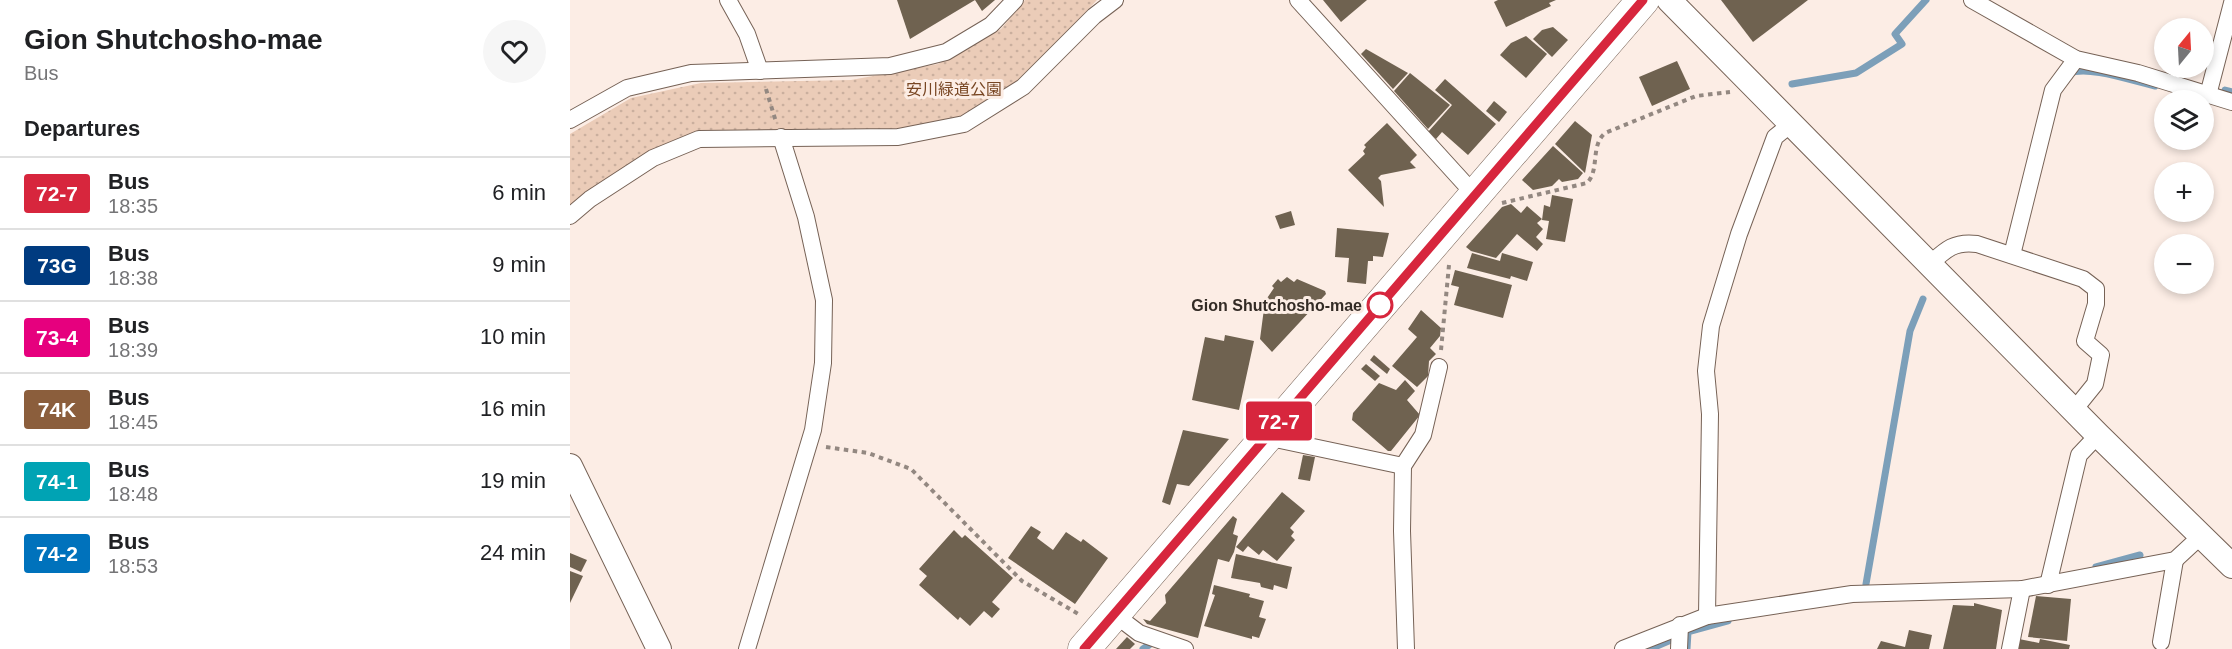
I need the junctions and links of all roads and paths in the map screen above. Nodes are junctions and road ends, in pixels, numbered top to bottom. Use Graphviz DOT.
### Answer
graph roads {
  1 [pos="728,0"];
  2 [pos="1015,0"];
  3 [pos="1115,0"];
  4 [pos="1298,0"];
  5 [pos="1643,0"];
  6 [pos="1669,0"];
  7 [pos="1972,0"];
  8 [pos="2232,3"];
  9 [pos="2076,58"];
  10 [pos="760,71"];
  11 [pos="2195,90"];
  12 [pos="2209,90"];
  13 [pos="1730,92"];
  14 [pos="2214,96"];
  15 [pos="2232,102"];
  16 [pos="570,120"];
  17 [pos="1791,123"];
  18 [pos="781,137"];
  19 [pos="1487,200"];
  20 [pos="570,216"];
  21 [pos="2012,255"];
  22 [pos="1450,261"];
  23 [pos="1930,264"];
  24 [pos="1439,367"];
  25 [pos="2074,410"];
  26 [pos="2098,435"];
  27 [pos="1266,437"];
  28 [pos="808,445"];
  29 [pos="570,466"];
  30 [pos="1403,466"];
  31 [pos="2202,535"];
  32 [pos="2175,560"];
  33 [pos="2232,566"];
  34 [pos="2048,585"];
  35 [pos="2022,589"];
  36 [pos="1707,616"];
  37 [pos="1680,625"];
  38 [pos="1095,627"];
  39 [pos="2162,642"];
  40 [pos="659,649"];
  41 [pos="747,649"];
  42 [pos="1185,649"];
  43 [pos="1406,649"];
  44 [pos="1623,649"];
  45 [pos="1679,649"];
  46 [pos="2010,649"];
  1 -- 10 [label="street"];
  2 -- 10 [label="street"];
  3 -- 18 [label="street"];
  4 -- 19 [label="street"];
  5 -- 19 [label="highway"];
  6 -- 17 [label="street"];
  7 -- 9 [label="street"];
  8 -- 12 [label="street"];
  9 -- 11 [label="street"];
  9 -- 21 [label="street"];
  10 -- 16 [label="street"];
  10 -- 18 [label="path"];
  13 -- 19 [label="path"];
  14 -- 15 [label="street"];
  17 -- 23 [label="street"];
  17 -- 36 [label="street"];
  18 -- 20 [label="street"];
  18 -- 28 [label="street"];
  19 -- 27 [label="highway"];
  21 -- 23 [label="street"];
  21 -- 25 [label="street"];
  22 -- 24 [label="path"];
  23 -- 25 [label="street"];
  24 -- 30 [label="street"];
  25 -- 26 [label="street"];
  26 -- 31 [label="street"];
  26 -- 34 [label="street"];
  27 -- 30 [label="street"];
  27 -- 38 [label="highway"];
  28 -- 38 [label="path"];
  28 -- 41 [label="street"];
  29 -- 40 [label="street"];
  30 -- 43 [label="street"];
  31 -- 32 [label="street"];
  31 -- 33 [label="street"];
  32 -- 34 [label="street"];
  32 -- 39 [label="street"];
  34 -- 35 [label="street"];
  35 -- 36 [label="street"];
  35 -- 46 [label="street"];
  36 -- 37 [label="street"];
  37 -- 44 [label="street"];
  37 -- 45 [label="street"];
  38 -- 42 [label="street"];
}
